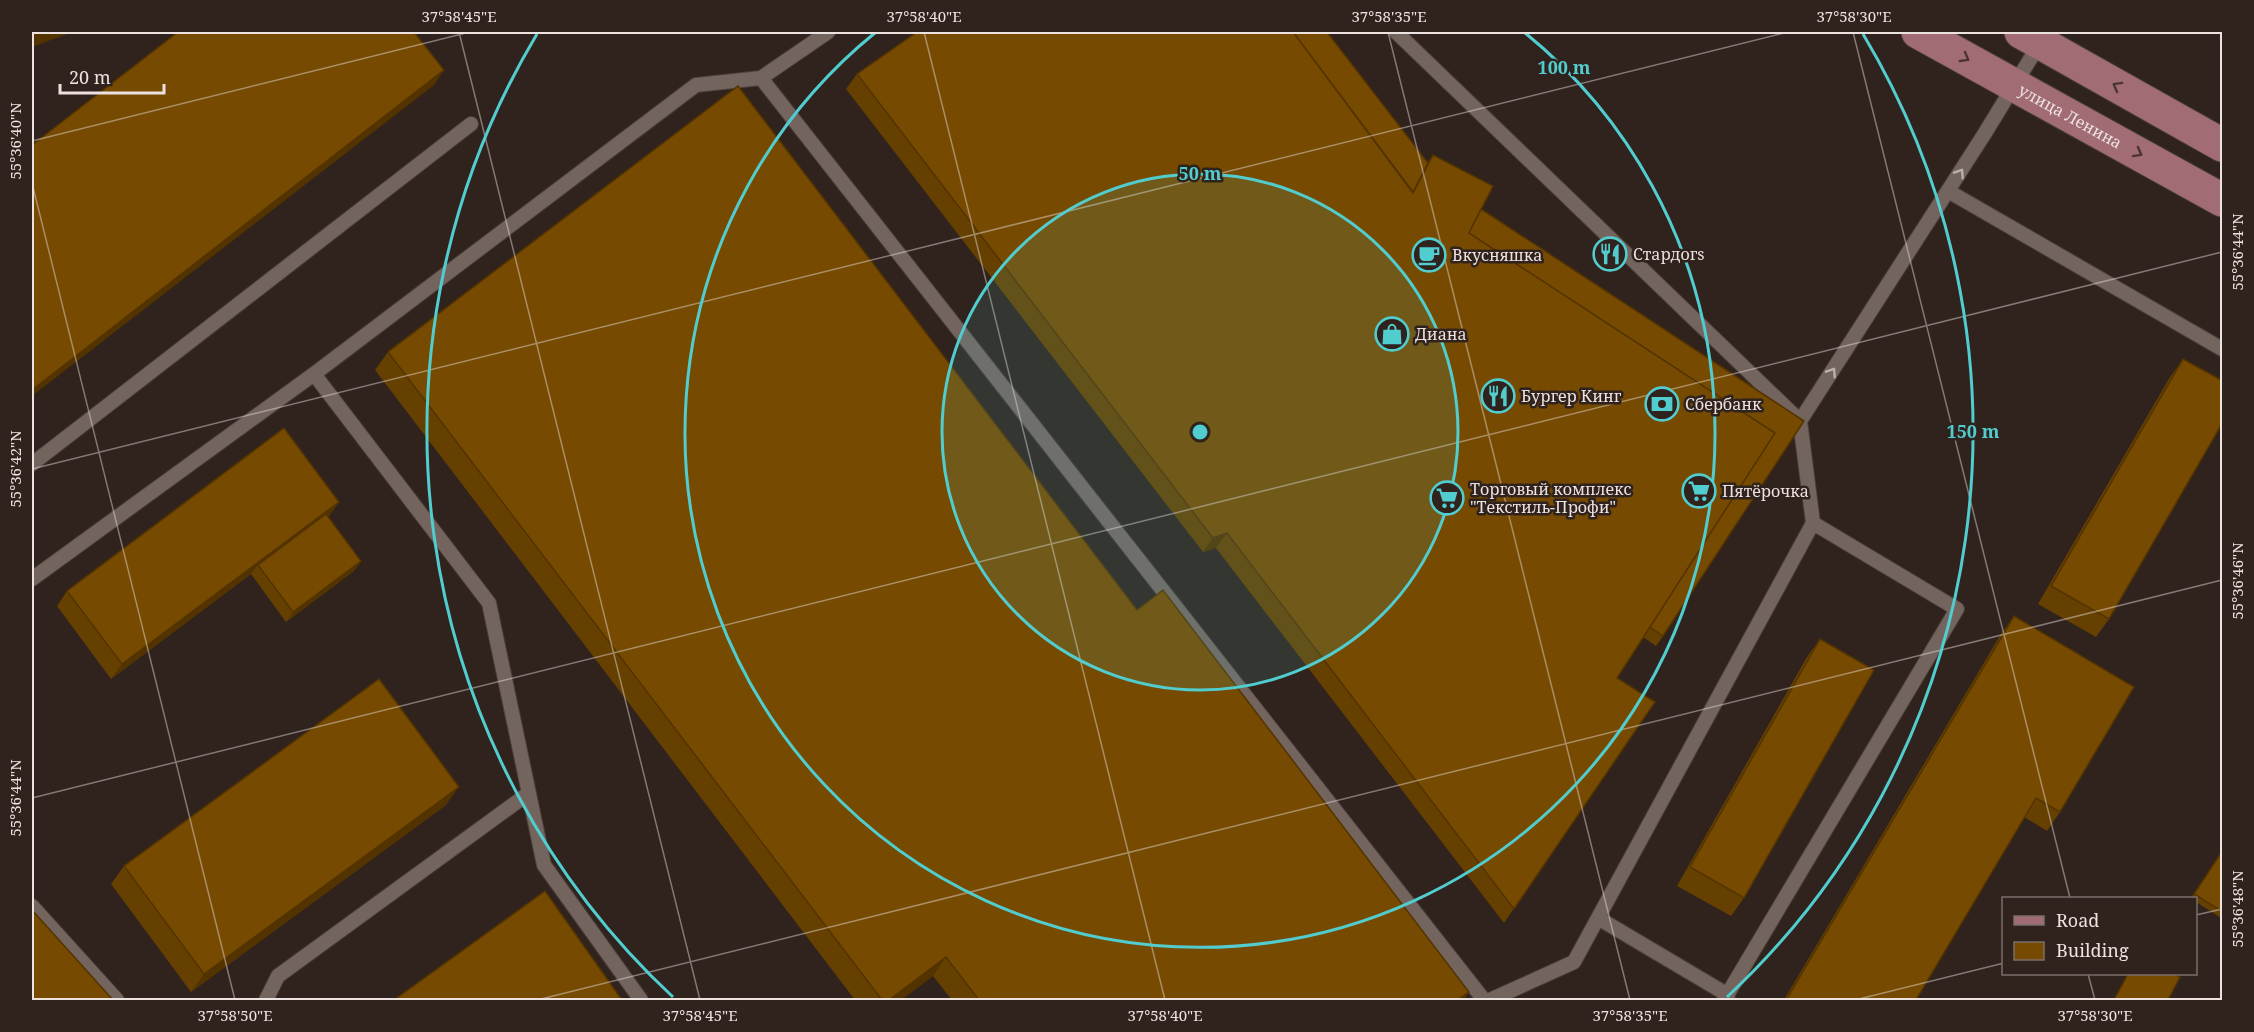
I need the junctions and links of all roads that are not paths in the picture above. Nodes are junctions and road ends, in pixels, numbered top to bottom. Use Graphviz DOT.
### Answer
graph roads {
  1 [pos="828,32"];
  2 [pos="1396,32"];
  3 [pos="1918,32"];
  4 [pos="2030,37"];
  5 [pos="761,78"];
  6 [pos="2013,85"];
  7 [pos="471,124"];
  8 [pos="2223,145"];
  9 [pos="1948,191"];
  10 [pos="2223,200"];
  11 [pos="2223,349"];
  12 [pos="314,374"];
  13 [pos="1800,421"];
  14 [pos="32,464"];
  15 [pos="1813,523"];
  16 [pos="32,579"];
  17 [pos="529,793"];
  18 [pos="32,906"];
  19 [pos="1598,918"];
  20 [pos="1726,998"];
  21 [pos="117,1000"];
  22 [pos="266,1000"];
  23 [pos="641,1000"];
  24 [pos="1484,1000"];
  25 [pos="1490,1000"];
  1 -- 5 [label="lane"];
  2 -- 13 [label="lane"];
  3 -- 6 [label="main road, улица Ленина, one-way"];
  4 -- 6 [label="lane"];
  8 -- 4 [label="main road, one-way"];
  5 -- 12 [label="lane"];
  5 -- 24 [label="lane"];
  9 -- 6 [label="lane, one-way"];
  6 -- 10 [label="main road, улица Ленина, one-way"];
  7 -- 14 [label="lane"];
  9 -- 11 [label="lane"];
  13 -- 9 [label="lane, one-way"];
  12 -- 16 [label="lane"];
  12 -- 17 [label="lane"];
  13 -- 15 [label="lane"];
  15 -- 19 [label="lane"];
  15 -- 20 [label="lane"];
  17 -- 22 [label="lane"];
  17 -- 23 [label="lane"];
  18 -- 21 [label="lane"];
  19 -- 20 [label="lane"];
  19 -- 25 [label="lane"];
}
